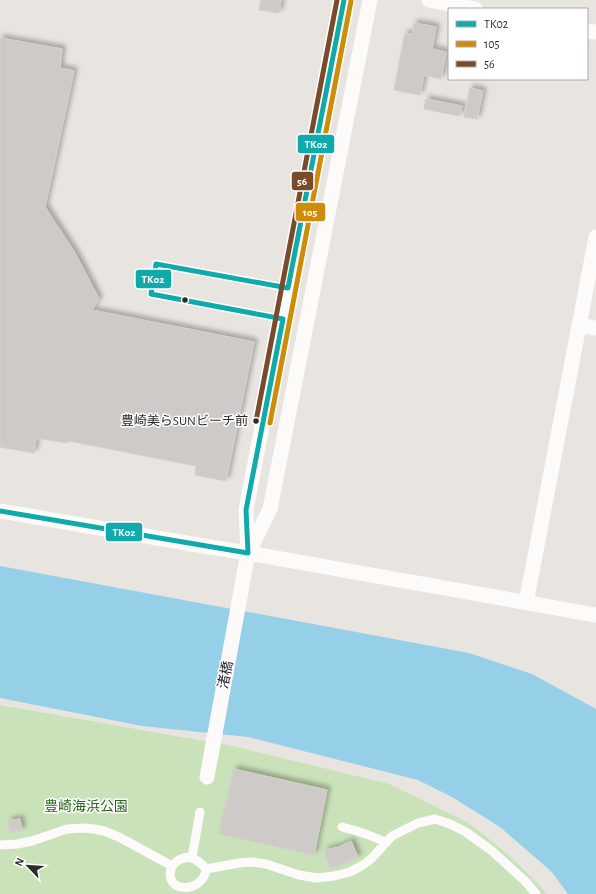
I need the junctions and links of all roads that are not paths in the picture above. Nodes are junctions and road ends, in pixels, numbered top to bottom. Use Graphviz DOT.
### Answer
graph roads {
  1 [pos="344,0"];
  2 [pos="370,0"];
  3 [pos="429,0"];
  4 [pos="470,8"];
  5 [pos="596,237"];
  6 [pos="288,288"];
  7 [pos="283,318"];
  8 [pos="579,325"];
  9 [pos="596,328"];
  10 [pos="0,511"];
  11 [pos="248,553"];
  12 [pos="526,603"];
  13 [pos="596,615"];
  14 [pos="207,777"];
  15 [pos="200,812"];
  16 [pos="342,827"];
  17 [pos="386,842"];
  18 [pos="0,844"];
  19 [pos="192,857"];
  20 [pos="172,866"];
  21 [pos="206,869"];
  22 [pos="536,894"];
  1 -- 6 [label="street"];
  2 -- 11 [label="street"];
  3 -- 4 [label="street"];
  5 -- 8 [label="street"];
  6 -- 7 [label="street"];
  6 -- 7 [label="lane"];
  7 -- 11 [label="street"];
  8 -- 9 [label="street"];
  8 -- 12 [label="street"];
  10 -- 11 [label="street"];
  11 -- 12 [label="street"];
  11 -- 14 [label="street, 渚橋"];
  12 -- 13 [label="street"];
  15 -- 19 [label="street"];
  16 -- 17 [label="street"];
  17 -- 21 [label="street"];
  17 -- 22 [label="street"];
  18 -- 20 [label="street"];
  19 -- 20 [label="street"];
  19 -- 21 [label="street"];
  20 -- 21 [label="street"];
}
